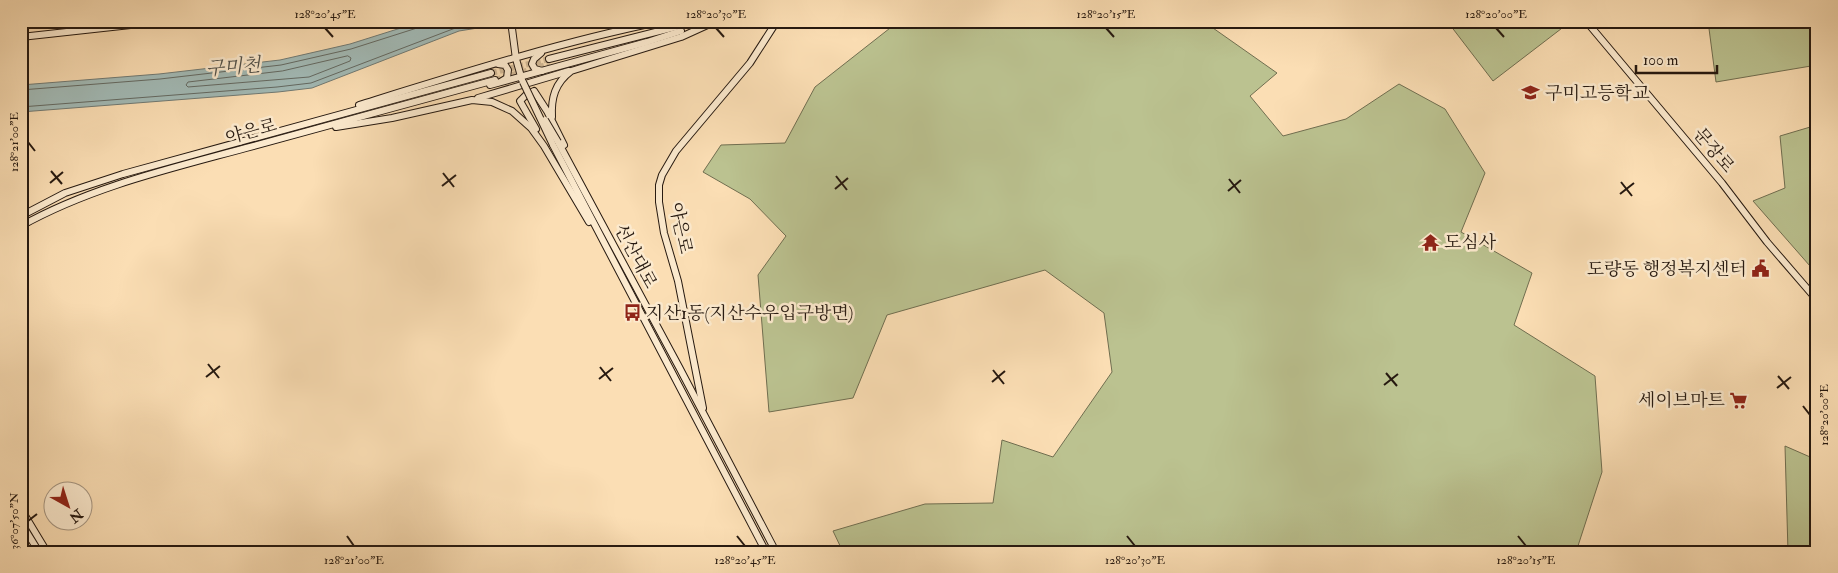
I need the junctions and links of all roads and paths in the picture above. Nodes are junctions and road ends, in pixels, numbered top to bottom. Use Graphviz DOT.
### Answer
graph roads {
  1 [pos="167,21"];
  2 [pos="511,21"];
  3 [pos="663,21"];
  4 [pos="700,21"];
  5 [pos="1586,21"];
  6 [pos="716,22"];
  7 [pos="775,24"];
  8 [pos="681,31"];
  9 [pos="21,37"];
  10 [pos="548,50"];
  11 [pos="516,59"];
  12 [pos="497,64"];
  13 [pos="579,68"];
  14 [pos="542,71"];
  15 [pos="495,79"];
  16 [pos="521,79"];
  17 [pos="472,100"];
  18 [pos="553,123"];
  19 [pos="328,128"];
  20 [pos="280,138"];
  21 [pos="239,142"];
  22 [pos="555,144"];
  23 [pos="549,154"];
  24 [pos="21,216"];
  25 [pos="21,226"];
  26 [pos="606,232"];
  27 [pos="612,256"];
  28 [pos="1817,300"];
  29 [pos="695,372"];
  30 [pos="687,382"];
  31 [pos="680,387"];
  32 [pos="705,416"];
  33 [pos="21,509"];
  34 [pos="21,523"];
  35 [pos="39,552"];
  36 [pos="47,552"];
  37 [pos="766,552"];
  38 [pos="776,552"];
  1 -- 9 [label="main road"];
  2 -- 11 [label="main road, 선산대로"];
  3 -- 10 [label="main road"];
  4 -- 8 [label="main road"];
  5 -- 28 [label="main road, 문장로"];
  6 -- 8 [label="main road"];
  6 -- 13 [label="main road"];
  7 -- 29 [label="main road, 야은로"];
  8 -- 14 [label="main road"];
  10 -- 11 [label="main road"];
  10 -- 14 [label="main road"];
  11 -- 12 [label="main road"];
  11 -- 16 [label="main road, 선산대로"];
  12 -- 15 [label="main road"];
  12 -- 21 [label="main road"];
  13 -- 17 [label="main road"];
  13 -- 18 [label="main road"];
  14 -- 16 [label="main road"];
  15 -- 16 [label="main road"];
  15 -- 19 [label="main road"];
  15 -- 20 [label="main road, 야은로"];
  15 -- 21 [label="main road, 야은로"];
  16 -- 22 [label="main road, 선산대로, bridge"];
  17 -- 19 [label="main road"];
  17 -- 23 [label="main road"];
  18 -- 23 [label="main road"];
  18 -- 26 [label="main road"];
  19 -- 20 [label="main road"];
  20 -- 25 [label="main road, 야은로"];
  21 -- 24 [label="main road, 야은로"];
  22 -- 26 [label="main road, 선산대로"];
  22 -- 27 [label="main road, 선산대로"];
  23 -- 27 [label="main road"];
  26 -- 30 [label="main road, 선산대로"];
  27 -- 31 [label="main road, 선산대로"];
  29 -- 30 [label="main road"];
  29 -- 32 [label="main road, 야은로"];
  30 -- 31 [label="main road"];
  30 -- 32 [label="main road, 선산대로"];
  31 -- 37 [label="main road, 선산대로"];
  32 -- 38 [label="main road, 선산대로"];
  33 -- 36 [label="main road"];
  34 -- 35 [label="main road"];
}
